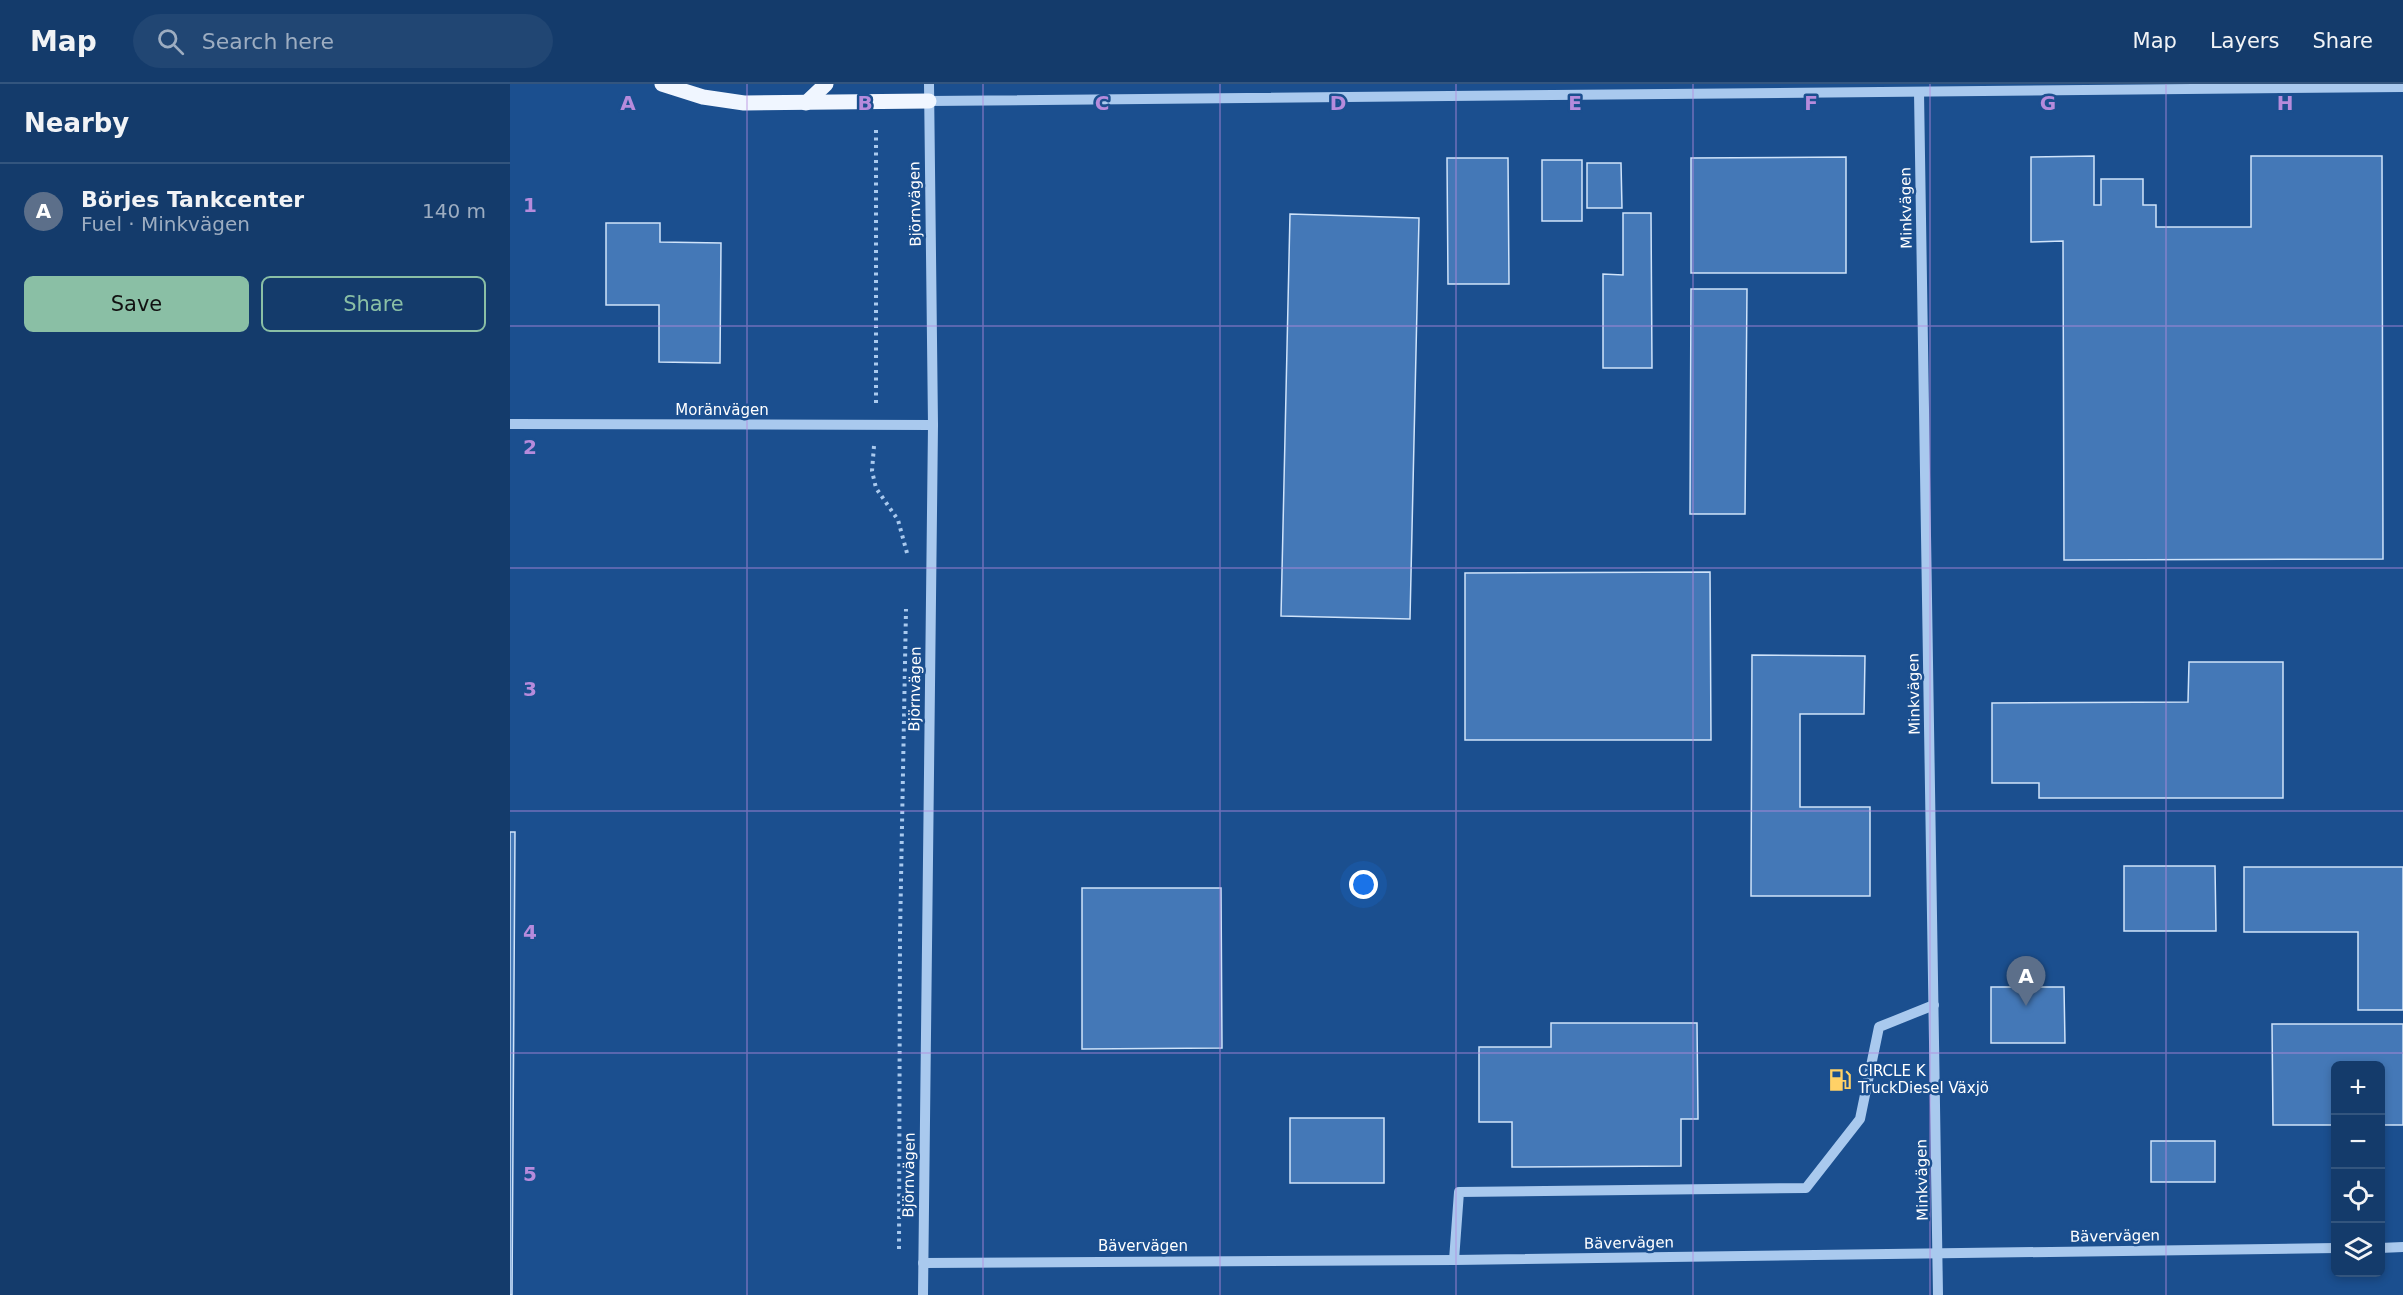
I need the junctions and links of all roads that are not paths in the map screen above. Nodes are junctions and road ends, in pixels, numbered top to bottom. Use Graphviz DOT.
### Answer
graph roads {
  1 [pos="662,84"];
  2 [pos="826,84"];
  3 [pos="929,84"];
  4 [pos="2403,87"];
  5 [pos="1919,92"];
  6 [pos="929,101"];
  7 [pos="806,103"];
  8 [pos="510,424"];
  9 [pos="933,425"];
  10 [pos="1934,1005"];
  11 [pos="2403,1247"];
  12 [pos="2331,1248"];
  13 [pos="2385,1248"];
  14 [pos="1938,1254"];
  15 [pos="1454,1260"];
  16 [pos="923,1263"];
  17 [pos="923,1295"];
  18 [pos="1938,1295"];
  1 -- 7 [label="main road"];
  2 -- 7 [label="main road"];
  3 -- 6 [label="street, Björnvägen"];
  4 -- 5 [label="street"];
  5 -- 6 [label="street"];
  5 -- 10 [label="street, Minkvägen"];
  6 -- 7 [label="main road"];
  6 -- 9 [label="street, Björnvägen"];
  8 -- 9 [label="street, Moränvägen"];
  9 -- 16 [label="street, Björnvägen"];
  10 -- 14 [label="street, Minkvägen"];
  10 -- 15 [label="street"];
  11 -- 13 [label="street"];
  12 -- 14 [label="street, Bävervägen"];
  14 -- 15 [label="street, Bävervägen"];
  14 -- 18 [label="street, Minkvägen"];
  15 -- 16 [label="street, Bävervägen"];
  16 -- 17 [label="street, Björnvägen"];
}
